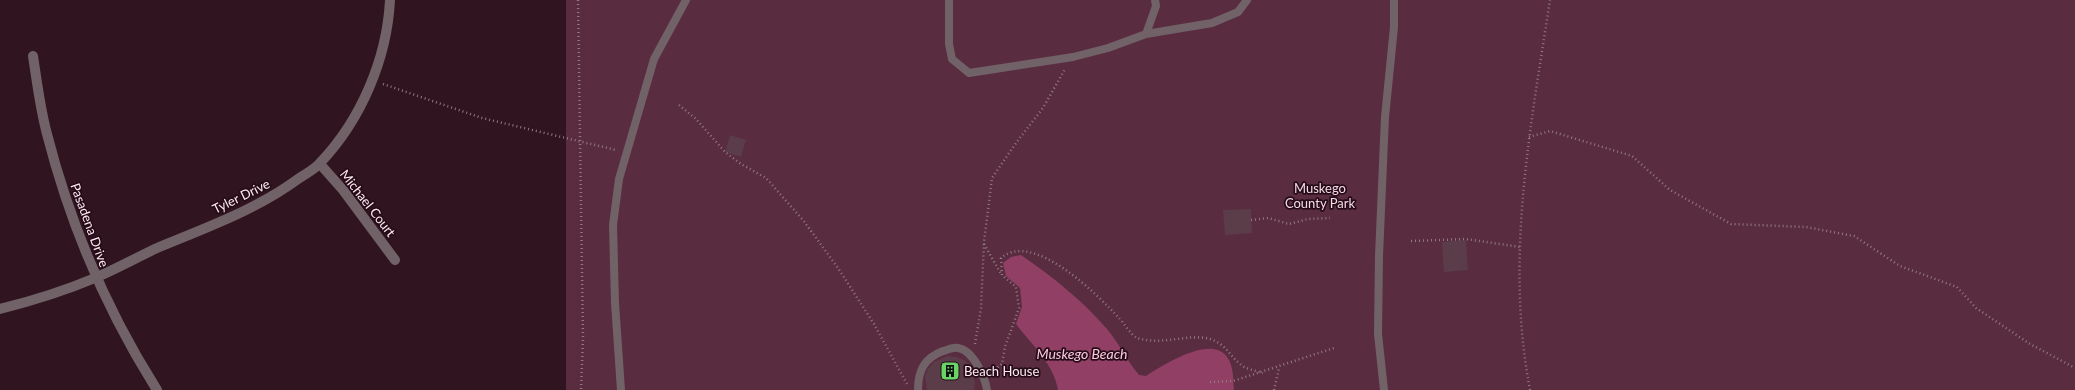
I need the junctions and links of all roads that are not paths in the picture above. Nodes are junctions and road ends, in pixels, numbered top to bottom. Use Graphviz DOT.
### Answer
graph roads {
  1 [pos="390,0"];
  2 [pos="686,0"];
  3 [pos="949,0"];
  4 [pos="1155,0"];
  5 [pos="1247,0"];
  6 [pos="1394,0"];
  7 [pos="1146,34"];
  8 [pos="33,56"];
  9 [pos="320,164"];
  10 [pos="395,260"];
  11 [pos="96,278"];
  12 [pos="0,309"];
  13 [pos="157,390"];
  14 [pos="621,390"];
  15 [pos="918,390"];
  16 [pos="987,390"];
  17 [pos="1384,390"];
  1 -- 9 [label="street, Tyler Drive"];
  2 -- 14 [label="lane"];
  3 -- 7 [label="lane"];
  4 -- 7 [label="lane"];
  5 -- 7 [label="lane"];
  6 -- 17 [label="lane"];
  8 -- 11 [label="street, Pasadena Drive"];
  9 -- 10 [label="street, Michael Court"];
  9 -- 11 [label="street, Tyler Drive"];
  11 -- 12 [label="street, Tyler Drive"];
  11 -- 13 [label="street, Pasadena Drive"];
  15 -- 16 [label="lane"];
}
